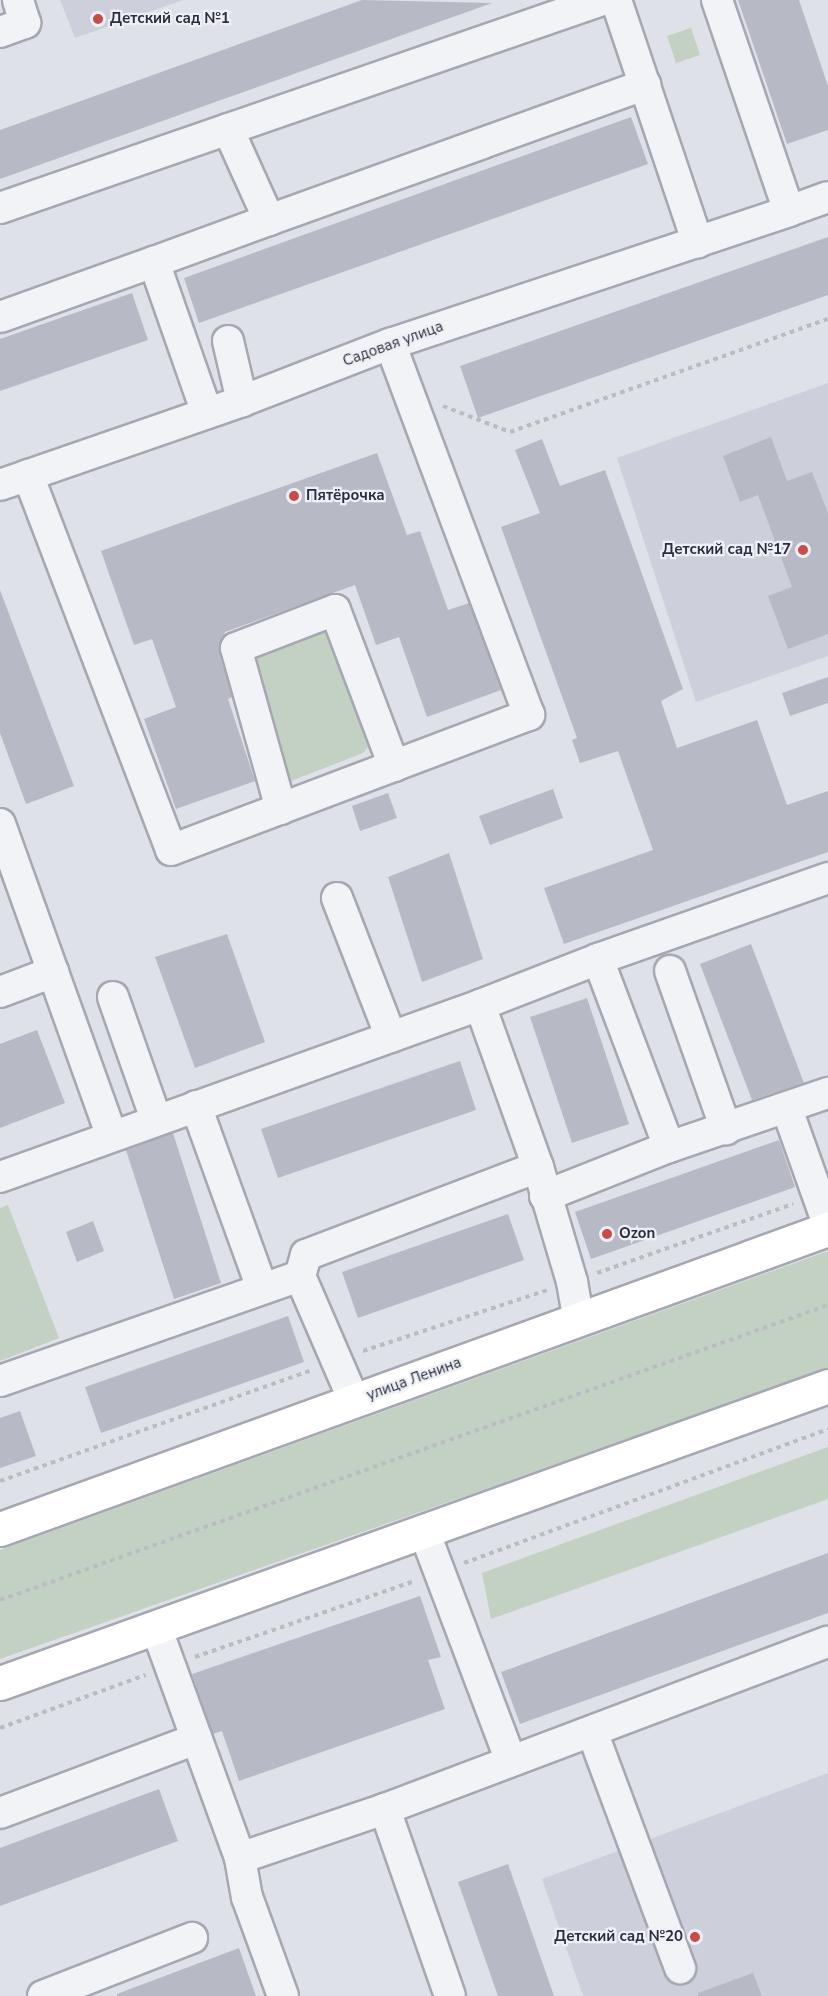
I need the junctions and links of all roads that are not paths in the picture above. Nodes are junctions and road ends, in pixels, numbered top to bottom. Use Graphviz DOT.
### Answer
graph roads {
  1 [pos="18,0"];
  2 [pos="602,0"];
  3 [pos="616,0"];
  4 [pos="717,0"];
  5 [pos="0,32"];
  6 [pos="645,85"];
  7 [pos="228,129"];
  8 [pos="828,197"];
  9 [pos="0,208"];
  10 [pos="789,211"];
  11 [pos="269,220"];
  12 [pos="698,243"];
  13 [pos="154,262"];
  14 [pos="0,317"];
  15 [pos="228,341"];
  16 [pos="390,344"];
  17 [pos="242,401"];
  18 [pos="207,413"];
  19 [pos="28,475"];
  20 [pos="0,485"];
  21 [pos="394,766"];
  22 [pos="280,809"];
  23 [pos="0,824"];
  24 [pos="828,878"];
  25 [pos="337,898"];
  26 [pos="598,959"];
  27 [pos="670,971"];
  28 [pos="53,972"];
  29 [pos="0,992"];
  30 [pos="113,997"];
  31 [pos="480,1005"];
  32 [pos="391,1037"];
  33 [pos="828,1093"];
  34 [pos="196,1106"];
  35 [pos="787,1109"];
  36 [pos="156,1119"];
  37 [pos="726,1129"];
  38 [pos="112,1136"];
  39 [pos="669,1147"];
  40 [pos="538,1167"];
  41 [pos="0,1177"];
  42 [pos="545,1196"];
  43 [pos="828,1224"];
  44 [pos="828,1229"];
  45 [pos="300,1276"];
  46 [pos="261,1288"];
  47 [pos="579,1320"];
  48 [pos="0,1382"];
  49 [pos="828,1386"];
  50 [pos="354,1401"];
  51 [pos="0,1528"];
  52 [pos="424,1531"];
  53 [pos="156,1627"];
  54 [pos="828,1642"];
  55 [pos="0,1683"];
  56 [pos="593,1734"];
  57 [pos="196,1739"];
  58 [pos="511,1761"];
  59 [pos="385,1809"];
  60 [pos="0,1813"];
  61 [pos="240,1858"];
  62 [pos="192,1938"];
  63 [pos="680,1968"];
  64 [pos="43,1996"];
  65 [pos="283,1996"];
  66 [pos="450,1996"];
  1 -- 5 [label="lane"];
  2 -- 7 [label="lane"];
  3 -- 6 [label="lane"];
  4 -- 10 [label="lane"];
  6 -- 11 [label="lane"];
  6 -- 12 [label="lane"];
  7 -- 9 [label="lane"];
  7 -- 11 [label="lane"];
  8 -- 10 [label="lane, Садовая улица"];
  10 -- 12 [label="lane, Садовая улица"];
  11 -- 13 [label="lane"];
  12 -- 16 [label="lane, Садовая улица"];
  13 -- 14 [label="lane"];
  13 -- 18 [label="lane"];
  15 -- 17 [label="lane"];
  16 -- 17 [label="lane, Садовая улица"];
  16 -- 21 [label="lane"];
  17 -- 18 [label="lane, Садовая улица"];
  18 -- 19 [label="lane, Садовая улица"];
  19 -- 20 [label="lane, Садовая улица"];
  19 -- 22 [label="lane"];
  21 -- 22 [label="lane"];
  21 -- 22 [label="lane"];
  23 -- 28 [label="lane"];
  24 -- 26 [label="lane"];
  25 -- 32 [label="lane"];
  26 -- 31 [label="lane"];
  26 -- 39 [label="lane"];
  27 -- 37 [label="lane"];
  28 -- 29 [label="lane"];
  28 -- 38 [label="lane"];
  30 -- 36 [label="lane"];
  31 -- 32 [label="lane"];
  31 -- 40 [label="lane"];
  32 -- 34 [label="lane"];
  33 -- 35 [label="lane"];
  34 -- 36 [label="lane"];
  34 -- 46 [label="lane"];
  35 -- 37 [label="lane"];
  35 -- 43 [label="lane"];
  36 -- 38 [label="lane"];
  37 -- 39 [label="lane"];
  38 -- 41 [label="lane"];
  39 -- 42 [label="lane"];
  40 -- 42 [label="lane"];
  40 -- 45 [label="lane"];
  42 -- 47 [label="lane"];
  44 -- 47 [label="main road, улица Ленина"];
  45 -- 46 [label="lane"];
  45 -- 50 [label="lane"];
  46 -- 48 [label="lane"];
  47 -- 50 [label="main road, улица Ленина"];
  49 -- 52 [label="main road"];
  50 -- 51 [label="main road, улица Ленина"];
  52 -- 53 [label="main road"];
  52 -- 58 [label="lane"];
  53 -- 55 [label="main road"];
  53 -- 57 [label="lane"];
  54 -- 56 [label="lane"];
  56 -- 58 [label="lane"];
  56 -- 63 [label="lane"];
  57 -- 60 [label="lane"];
  57 -- 61 [label="lane"];
  58 -- 59 [label="lane"];
  59 -- 61 [label="lane"];
  59 -- 66 [label="lane"];
  61 -- 65 [label="lane"];
  62 -- 64 [label="lane"];
}
